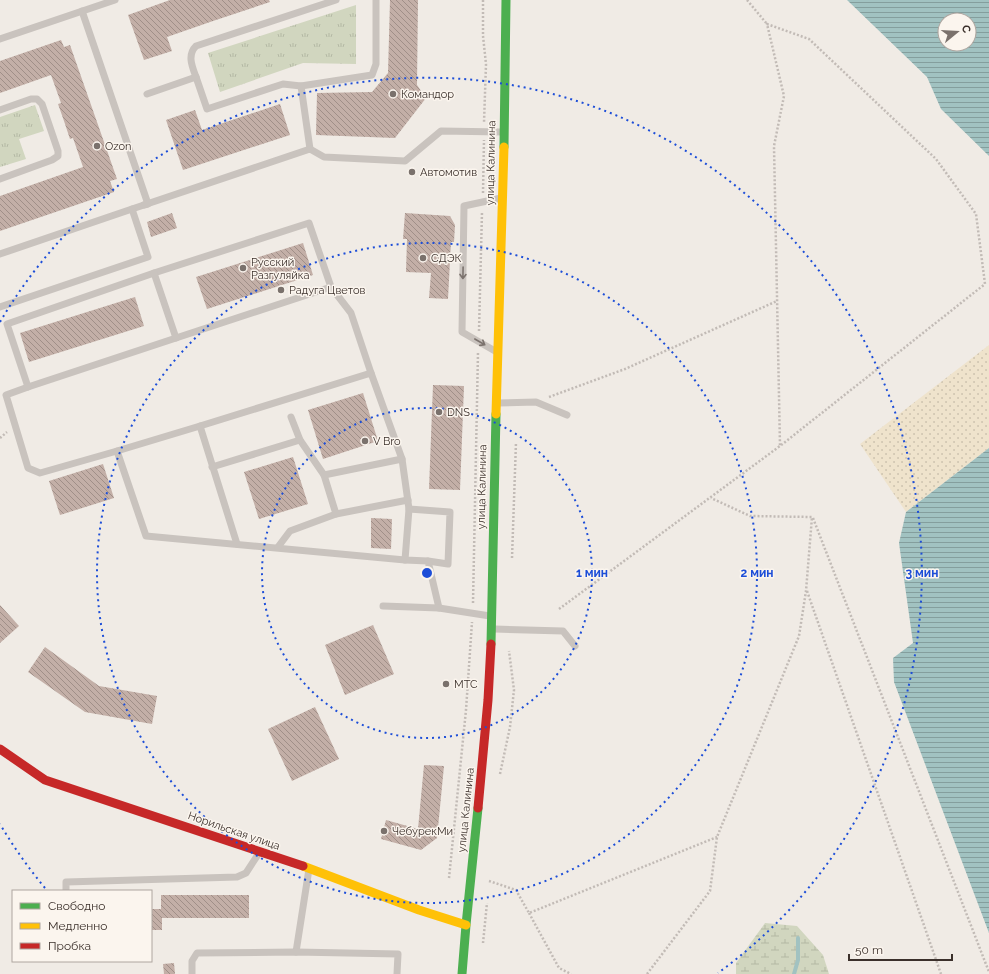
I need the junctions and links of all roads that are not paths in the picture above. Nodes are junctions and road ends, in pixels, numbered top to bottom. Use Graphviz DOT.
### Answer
graph roads {
  1 [pos="115,0"];
  2 [pos="336,0"];
  3 [pos="376,0"];
  4 [pos="506,0"];
  5 [pos="82,11"];
  6 [pos="0,39"];
  7 [pos="196,77"];
  8 [pos="301,86"];
  9 [pos="147,94"];
  10 [pos="0,110"];
  11 [pos="504,132"];
  12 [pos="310,149"];
  13 [pos="0,179"];
  14 [pos="503,197"];
  15 [pos="148,204"];
  16 [pos="132,209"];
  17 [pos="0,254"];
  18 [pos="154,273"];
  19 [pos="331,288"];
  20 [pos="0,307"];
  21 [pos="176,338"];
  22 [pos="498,353"];
  23 [pos="370,373"];
  24 [pos="28,387"];
  25 [pos="497,403"];
  26 [pos="567,415"];
  27 [pos="292,417"];
  28 [pos="200,426"];
  29 [pos="300,440"];
  30 [pos="117,451"];
  31 [pos="402,460"];
  32 [pos="212,467"];
  33 [pos="324,475"];
  34 [pos="408,500"];
  35 [pos="409,509"];
  36 [pos="336,514"];
  37 [pos="237,544"];
  38 [pos="278,547"];
  39 [pos="405,560"];
  40 [pos="428,561"];
  41 [pos="383,606"];
  42 [pos="439,608"];
  43 [pos="492,617"];
  44 [pos="492,628"];
  45 [pos="575,646"];
  46 [pos="0,749"];
  47 [pos="260,852"];
  48 [pos="309,868"];
  49 [pos="66,890"];
  50 [pos="466,925"];
  51 [pos="296,952"];
  52 [pos="192,974"];
  53 [pos="397,974"];
  54 [pos="462,974"];
  1 -- 5 [label="lane"];
  2 -- 7 [label="lane"];
  3 -- 8 [label="lane"];
  4 -- 11 [label="main road, улица Калинина"];
  5 -- 6 [label="lane"];
  5 -- 15 [label="lane"];
  7 -- 8 [label="lane"];
  7 -- 9 [label="lane"];
  8 -- 12 [label="lane"];
  10 -- 13 [label="lane"];
  11 -- 12 [label="lane"];
  11 -- 14 [label="main road, улица Калинина"];
  12 -- 15 [label="lane"];
  14 -- 22 [label="main road, улица Калинина"];
  14 -- 22 [label="lane, one-way"];
  15 -- 16 [label="lane"];
  16 -- 17 [label="lane"];
  16 -- 20 [label="lane"];
  18 -- 19 [label="lane"];
  18 -- 21 [label="lane"];
  18 -- 24 [label="lane"];
  19 -- 21 [label="lane"];
  19 -- 23 [label="lane"];
  21 -- 24 [label="lane"];
  22 -- 25 [label="main road, улица Калинина"];
  23 -- 28 [label="lane"];
  23 -- 31 [label="lane"];
  24 -- 30 [label="lane"];
  25 -- 26 [label="lane"];
  25 -- 43 [label="main road, улица Калинина"];
  27 -- 29 [label="lane"];
  28 -- 30 [label="lane"];
  28 -- 32 [label="lane"];
  29 -- 32 [label="lane"];
  29 -- 33 [label="lane"];
  30 -- 37 [label="lane"];
  31 -- 33 [label="lane"];
  31 -- 34 [label="lane"];
  32 -- 37 [label="lane"];
  33 -- 36 [label="lane"];
  34 -- 35 [label="lane"];
  34 -- 36 [label="lane"];
  35 -- 39 [label="lane"];
  35 -- 40 [label="lane"];
  36 -- 38 [label="lane"];
  37 -- 38 [label="lane"];
  38 -- 39 [label="lane"];
  39 -- 40 [label="lane"];
  40 -- 42 [label="lane"];
  41 -- 42 [label="lane"];
  42 -- 43 [label="lane"];
  43 -- 44 [label="main road, улица Калинина"];
  44 -- 45 [label="lane"];
  44 -- 50 [label="main road, улица Калинина"];
  46 -- 47 [label="main road, Норильская улица"];
  47 -- 48 [label="main road, Норильская улица"];
  47 -- 49 [label="lane"];
  48 -- 50 [label="main road, Норильская улица"];
  48 -- 51 [label="lane"];
  50 -- 54 [label="main road, улица Калинина"];
  51 -- 52 [label="lane"];
  51 -- 53 [label="lane"];
}
